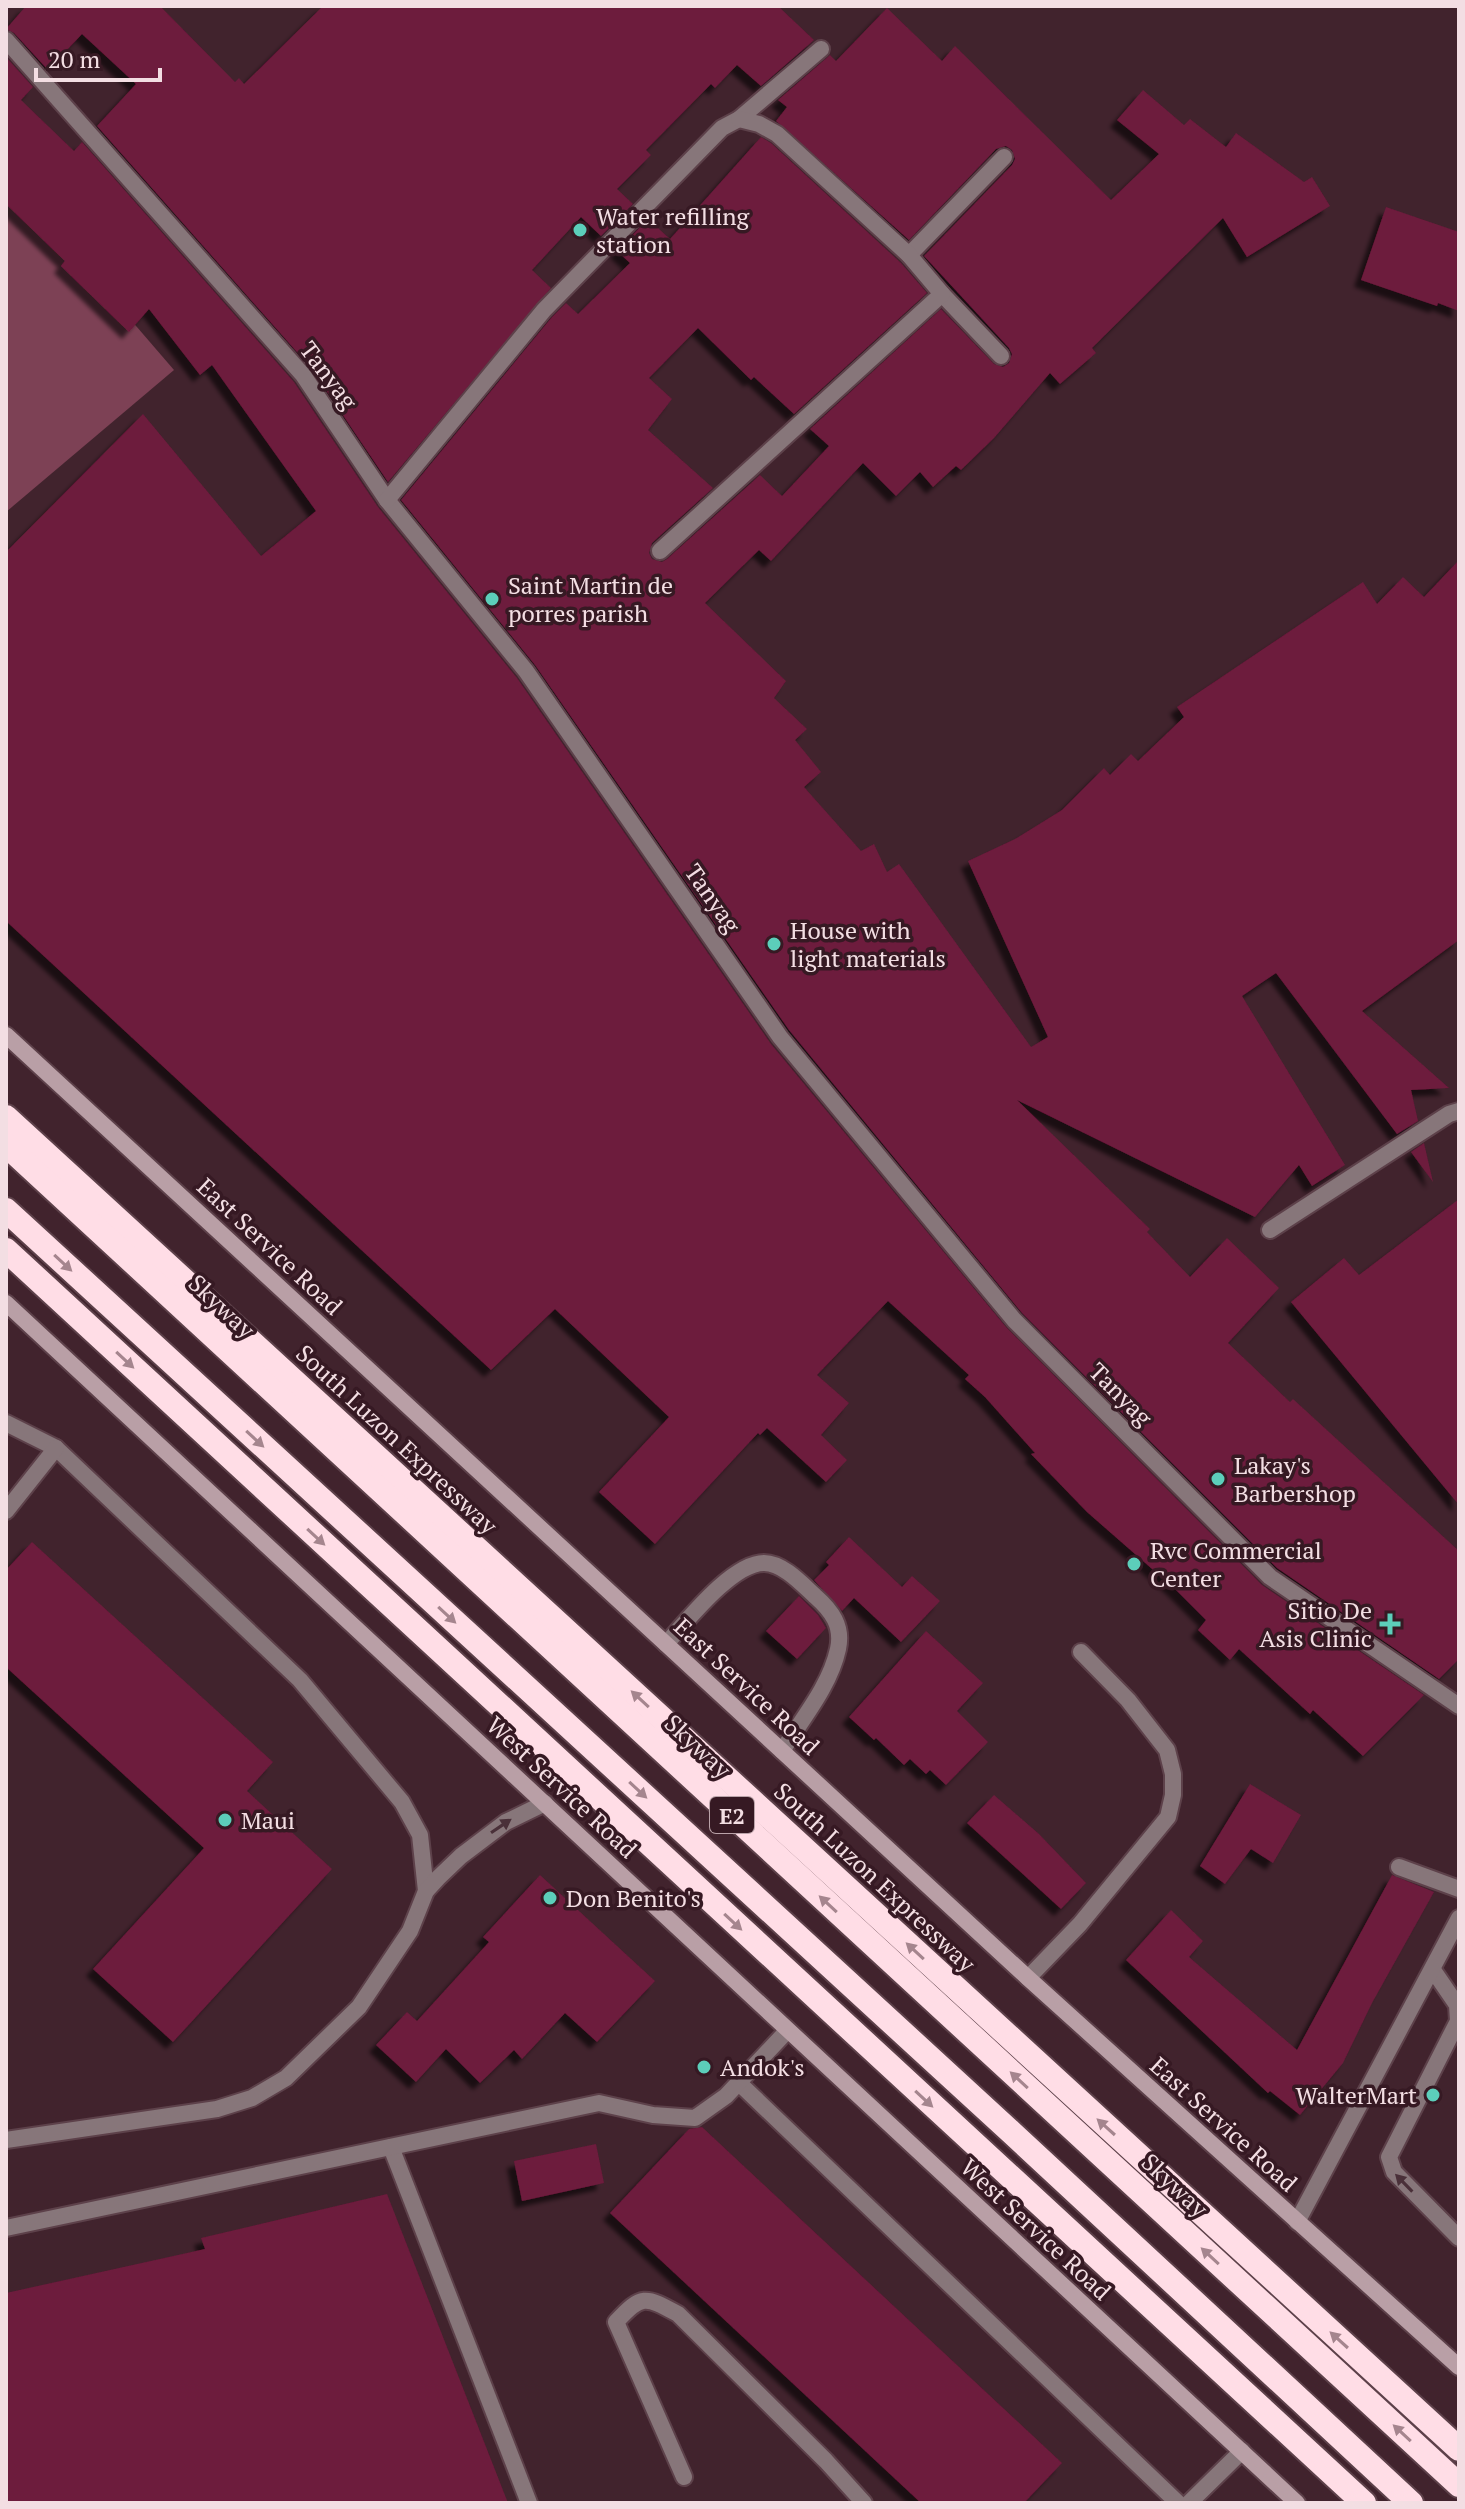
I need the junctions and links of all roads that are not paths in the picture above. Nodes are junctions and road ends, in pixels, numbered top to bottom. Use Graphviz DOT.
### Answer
graph roads {
  1 [pos="6,40"];
  2 [pos="821,49"];
  3 [pos="739,119"];
  4 [pos="1004,157"];
  5 [pos="909,255"];
  6 [pos="942,294"];
  7 [pos="1001,356"];
  8 [pos="387,500"];
  9 [pos="660,551"];
  10 [pos="6,1035"];
  11 [pos="1459,1111"];
  12 [pos="6,1117"];
  13 [pos="6,1145"];
  14 [pos="6,1210"];
  15 [pos="1270,1230"];
  16 [pos="6,1250"];
  17 [pos="6,1303"];
  18 [pos="6,1423"];
  19 [pos="56,1448"];
  20 [pos="6,1511"];
  21 [pos="666,1644"];
  22 [pos="1081,1652"];
  23 [pos="1459,1706"];
  24 [pos="782,1751"];
  25 [pos="545,1803"];
  26 [pos="1399,1867"];
  27 [pos="1459,1889"];
  28 [pos="426,1891"];
  29 [pos="1459,1918"];
  30 [pos="1433,1970"];
  31 [pos="1028,1978"];
  32 [pos="787,2031"];
  33 [pos="739,2083"];
  34 [pos="6,2140"];
  35 [pos="391,2147"];
  36 [pos="1297,2222"];
  37 [pos="6,2228"];
  38 [pos="1459,2238"];
  39 [pos="1459,2367"];
  40 [pos="1459,2449"];
  41 [pos="1242,2451"];
  42 [pos="684,2477"];
  43 [pos="1459,2485"];
  44 [pos="529,2503"];
  45 [pos="864,2503"];
  46 [pos="1178,2503"];
  47 [pos="1189,2503"];
  48 [pos="1297,2503"];
  49 [pos="1364,2503"];
  50 [pos="1411,2503"];
  1 -- 8 [label="street, Tanyag"];
  2 -- 3 [label="street"];
  3 -- 5 [label="street"];
  3 -- 8 [label="street"];
  4 -- 5 [label="street"];
  5 -- 6 [label="street"];
  6 -- 7 [label="street"];
  6 -- 9 [label="street"];
  8 -- 23 [label="street, Tanyag"];
  10 -- 21 [label="main road, East Service Road"];
  11 -- 15 [label="street"];
  40 -- 12 [label="highway, South Luzon Expressway / E2, one-way"];
  43 -- 13 [label="highway, Skyway / E2, one-way"];
  14 -- 50 [label="highway, E2, one-way"];
  16 -- 49 [label="highway, one-way"];
  17 -- 25 [label="main road, West Service Road"];
  18 -- 19 [label="street"];
  19 -- 20 [label="street"];
  19 -- 28 [label="street"];
  21 -- 24 [label="main road, East Service Road"];
  21 -- 24 [label="street"];
  22 -- 31 [label="street"];
  24 -- 31 [label="main road, East Service Road"];
  28 -- 25 [label="street, one-way"];
  25 -- 32 [label="main road, West Service Road"];
  26 -- 27 [label="street"];
  28 -- 34 [label="street"];
  29 -- 30 [label="street"];
  30 -- 36 [label="street"];
  38 -- 30 [label="street, one-way"];
  31 -- 36 [label="main road, East Service Road"];
  32 -- 33 [label="street"];
  32 -- 41 [label="main road, West Service Road"];
  33 -- 35 [label="street"];
  33 -- 46 [label="street"];
  35 -- 37 [label="street"];
  35 -- 44 [label="street"];
  36 -- 39 [label="main road, East Service Road"];
  41 -- 47 [label="street"];
  41 -- 48 [label="main road, West Service Road"];
  42 -- 45 [label="street"];
}
